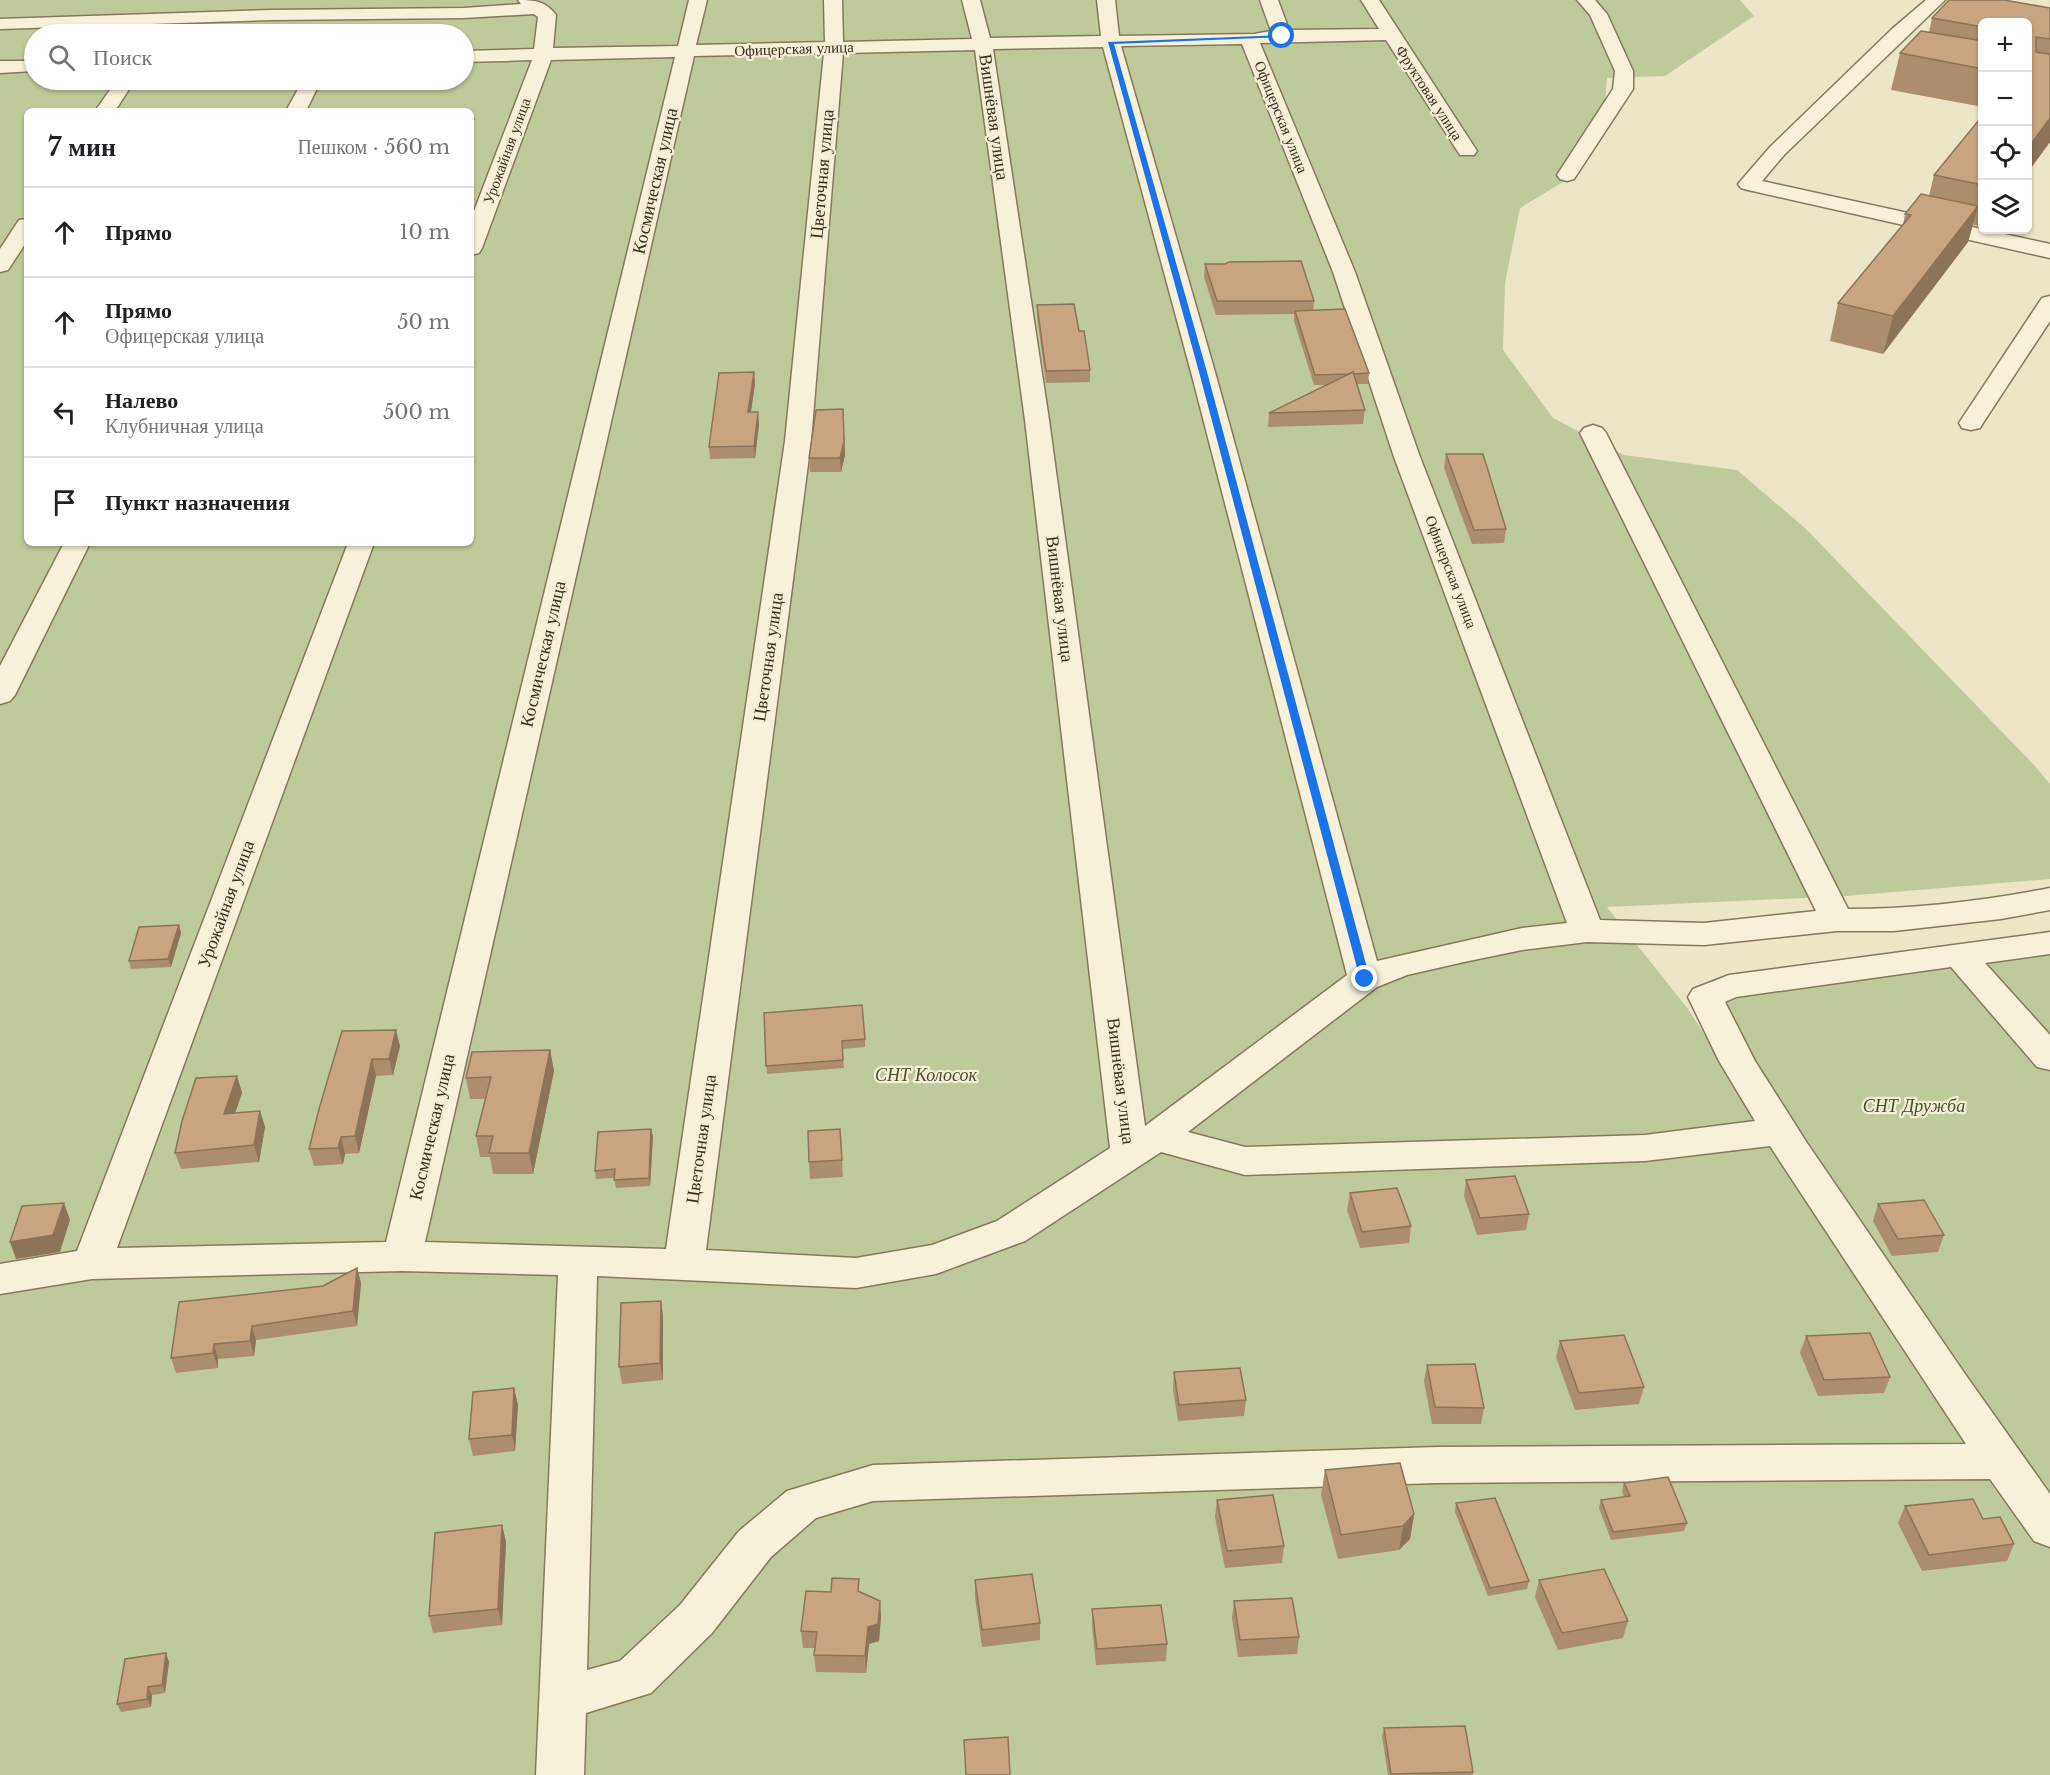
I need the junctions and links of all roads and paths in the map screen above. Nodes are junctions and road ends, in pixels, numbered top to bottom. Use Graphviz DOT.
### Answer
graph roads {
  1 [pos="698,0"];
  2 [pos="833,0"];
  3 [pos="971,0"];
  4 [pos="1106,0"];
  5 [pos="1269,0"];
  6 [pos="1370,0"];
  7 [pos="1586,0"];
  8 [pos="1936,0"];
  9 [pos="532,4"];
  10 [pos="0,24"];
  11 [pos="1391,34"];
  12 [pos="1282,36"];
  13 [pos="1249,38"];
  14 [pos="1111,42"];
  15 [pos="983,45"];
  16 [pos="834,48"];
  17 [pos="685,52"];
  18 [pos="1879,53"];
  19 [pos="543,55"];
  20 [pos="474,56"];
  21 [pos="1900,57"];
  22 [pos="24,66"];
  23 [pos="0,67"];
  24 [pos="119,90"];
  25 [pos="307,90"];
  26 [pos="107,108"];
  27 [pos="298,108"];
  28 [pos="1467,151"];
  29 [pos="1568,175"];
  30 [pos="24,229"];
  31 [pos="474,240"];
  32 [pos="2050,251"];
  33 [pos="0,265"];
  34 [pos="2050,303"];
  35 [pos="1971,423"];
  36 [pos="1593,433"];
  37 [pos="75,546"];
  38 [pos="360,546"];
  39 [pos="0,694"];
  40 [pos="2050,899"];
  41 [pos="1837,920"];
  42 [pos="1587,931"];
  43 [pos="2050,943"];
  44 [pos="1960,956"];
  45 [pos="1365,979"];
  46 [pos="2050,1058"];
  47 [pos="1780,1131"];
  48 [pos="1143,1145"];
  49 [pos="402,1256"];
  50 [pos="578,1263"];
  51 [pos="92,1264"];
  52 [pos="684,1264"];
  53 [pos="0,1279"];
  54 [pos="2001,1461"];
  55 [pos="2050,1528"];
  56 [pos="563,1698"];
  57 [pos="560,1775"];
  1 -- 17 [label="street, Космическая улица"];
  2 -- 16 [label="street, Цветочная улица"];
  3 -- 15 [label="street, Вишнёвая улица"];
  4 -- 14 [label="street"];
  5 -- 12 [label="street"];
  6 -- 11 [label="street, Фруктовая улица"];
  7 -- 29 [label="street"];
  8 -- 18 [label="street"];
  9 -- 10 [label="street"];
  9 -- 19 [label="street, Урожайная улица"];
  11 -- 12 [label="street"];
  11 -- 28 [label="street, Фруктовая улица"];
  12 -- 13 [label="street"];
  13 -- 14 [label="street, Офицерская улица"];
  13 -- 42 [label="street, Офицерская улица"];
  14 -- 15 [label="street, Офицерская улица"];
  14 -- 45 [label="street"];
  15 -- 16 [label="street, Офицерская улица"];
  15 -- 48 [label="street, Вишнёвая улица"];
  16 -- 17 [label="street, Офицерская улица"];
  16 -- 52 [label="street, Цветочная улица"];
  17 -- 19 [label="street, Офицерская улица"];
  17 -- 49 [label="street, Космическая улица"];
  18 -- 21 [label="street"];
  18 -- 32 [label="street"];
  19 -- 20 [label="street, Офицерская улица"];
  19 -- 31 [label="street, Урожайная улица"];
  22 -- 23 [label="street"];
  24 -- 26 [label="street"];
  25 -- 27 [label="street"];
  30 -- 33 [label="street"];
  34 -- 35 [label="street"];
  36 -- 41 [label="street"];
  37 -- 39 [label="street"];
  38 -- 51 [label="street, Урожайная улица"];
  40 -- 41 [label="street"];
  41 -- 42 [label="street"];
  42 -- 45 [label="street"];
  43 -- 44 [label="street"];
  44 -- 46 [label="street"];
  44 -- 47 [label="street"];
  45 -- 48 [label="street"];
  47 -- 48 [label="street"];
  47 -- 54 [label="street"];
  48 -- 52 [label="street"];
  49 -- 50 [label="street"];
  49 -- 51 [label="street"];
  50 -- 52 [label="street"];
  50 -- 56 [label="street"];
  51 -- 53 [label="street"];
  54 -- 55 [label="street"];
  54 -- 56 [label="street"];
  56 -- 57 [label="street"];
}
